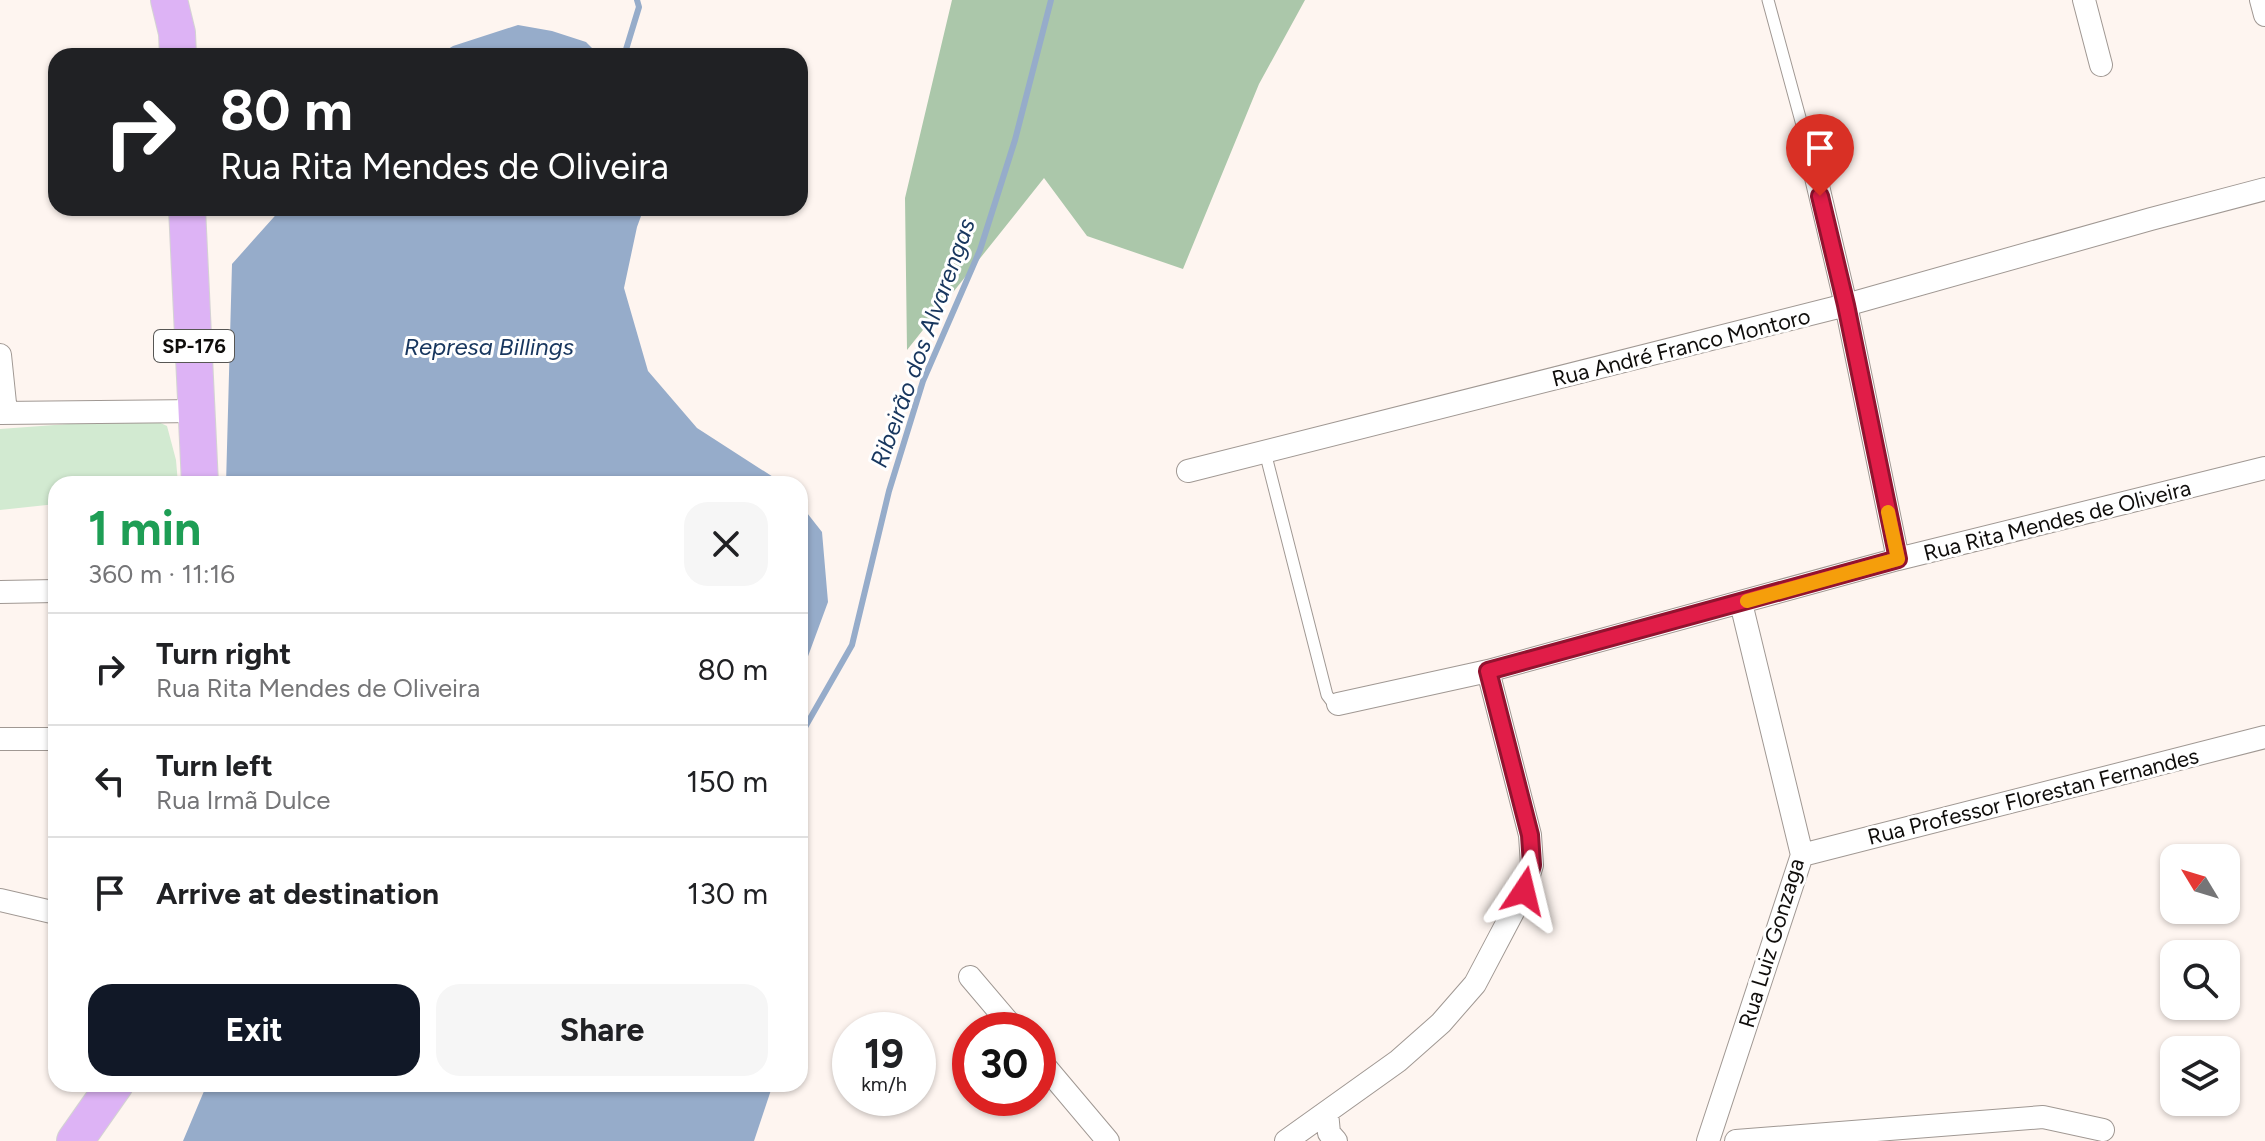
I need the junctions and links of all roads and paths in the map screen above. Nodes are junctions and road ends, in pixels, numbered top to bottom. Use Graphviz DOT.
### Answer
graph roads {
  1 [pos="169,0"];
  2 [pos="1768,0"];
  3 [pos="2084,0"];
  4 [pos="2261,0"];
  5 [pos="2265,15"];
  6 [pos="178,48"];
  7 [pos="2101,65"];
  8 [pos="1814,169"];
  9 [pos="2265,189"];
  10 [pos="187,216"];
  11 [pos="1846,305"];
  12 [pos="0,355"];
  13 [pos="198,411"];
  14 [pos="3,413"];
  15 [pos="1265,452"];
  16 [pos="2265,468"];
  17 [pos="1188,471"];
  18 [pos="200,476"];
  19 [pos="1898,559"];
  20 [pos="48,591"];
  21 [pos="0,592"];
  22 [pos="1741,603"];
  23 [pos="1488,671"];
  24 [pos="1338,704"];
  25 [pos="2265,737"];
  26 [pos="0,739"];
  27 [pos="48,739"];
  28 [pos="1802,855"];
  29 [pos="0,900"];
  30 [pos="48,911"];
  31 [pos="970,977"];
  32 [pos="1000,1012"];
  33 [pos="1056,1079"];
  34 [pos="109,1092"];
  35 [pos="1327,1112"];
  36 [pos="2103,1130"];
  37 [pos="75,1141"];
  38 [pos="1108,1141"];
  39 [pos="1286,1141"];
  40 [pos="1336,1141"];
  41 [pos="1708,1141"];
  42 [pos="1736,1141"];
  1 -- 6 [label="main road"];
  2 -- 8 [label="lane"];
  3 -- 7 [label="street"];
  4 -- 5 [label="street"];
  8 -- 11 [label="street"];
  9 -- 11 [label="street, Rua André Franco Montoro"];
  10 -- 13 [label="main road, SP-176"];
  11 -- 15 [label="street, Rua André Franco Montoro"];
  11 -- 19 [label="street"];
  12 -- 14 [label="street"];
  13 -- 14 [label="street"];
  13 -- 18 [label="main road, SP-176"];
  15 -- 17 [label="street, Rua André Franco Montoro"];
  15 -- 24 [label="lane"];
  16 -- 19 [label="street, Rua Rita Mendes de Oliveira"];
  19 -- 22 [label="street, Rua Rita Mendes de Oliveira"];
  20 -- 21 [label="street"];
  22 -- 23 [label="street, Rua Rita Mendes de Oliveira"];
  22 -- 28 [label="street, Rua Luiz Gonzaga"];
  23 -- 24 [label="street, Rua Rita Mendes de Oliveira"];
  23 -- 35 [label="street"];
  25 -- 28 [label="street, Rua Professor Florestan Fernandes"];
  26 -- 27 [label="street"];
  28 -- 41 [label="street, Rua Luiz Gonzaga"];
  29 -- 30 [label="street"];
  31 -- 32 [label="street"];
  33 -- 38 [label="street"];
  34 -- 37 [label="main road"];
  35 -- 39 [label="street"];
  35 -- 40 [label="street"];
  36 -- 42 [label="street"];
}
